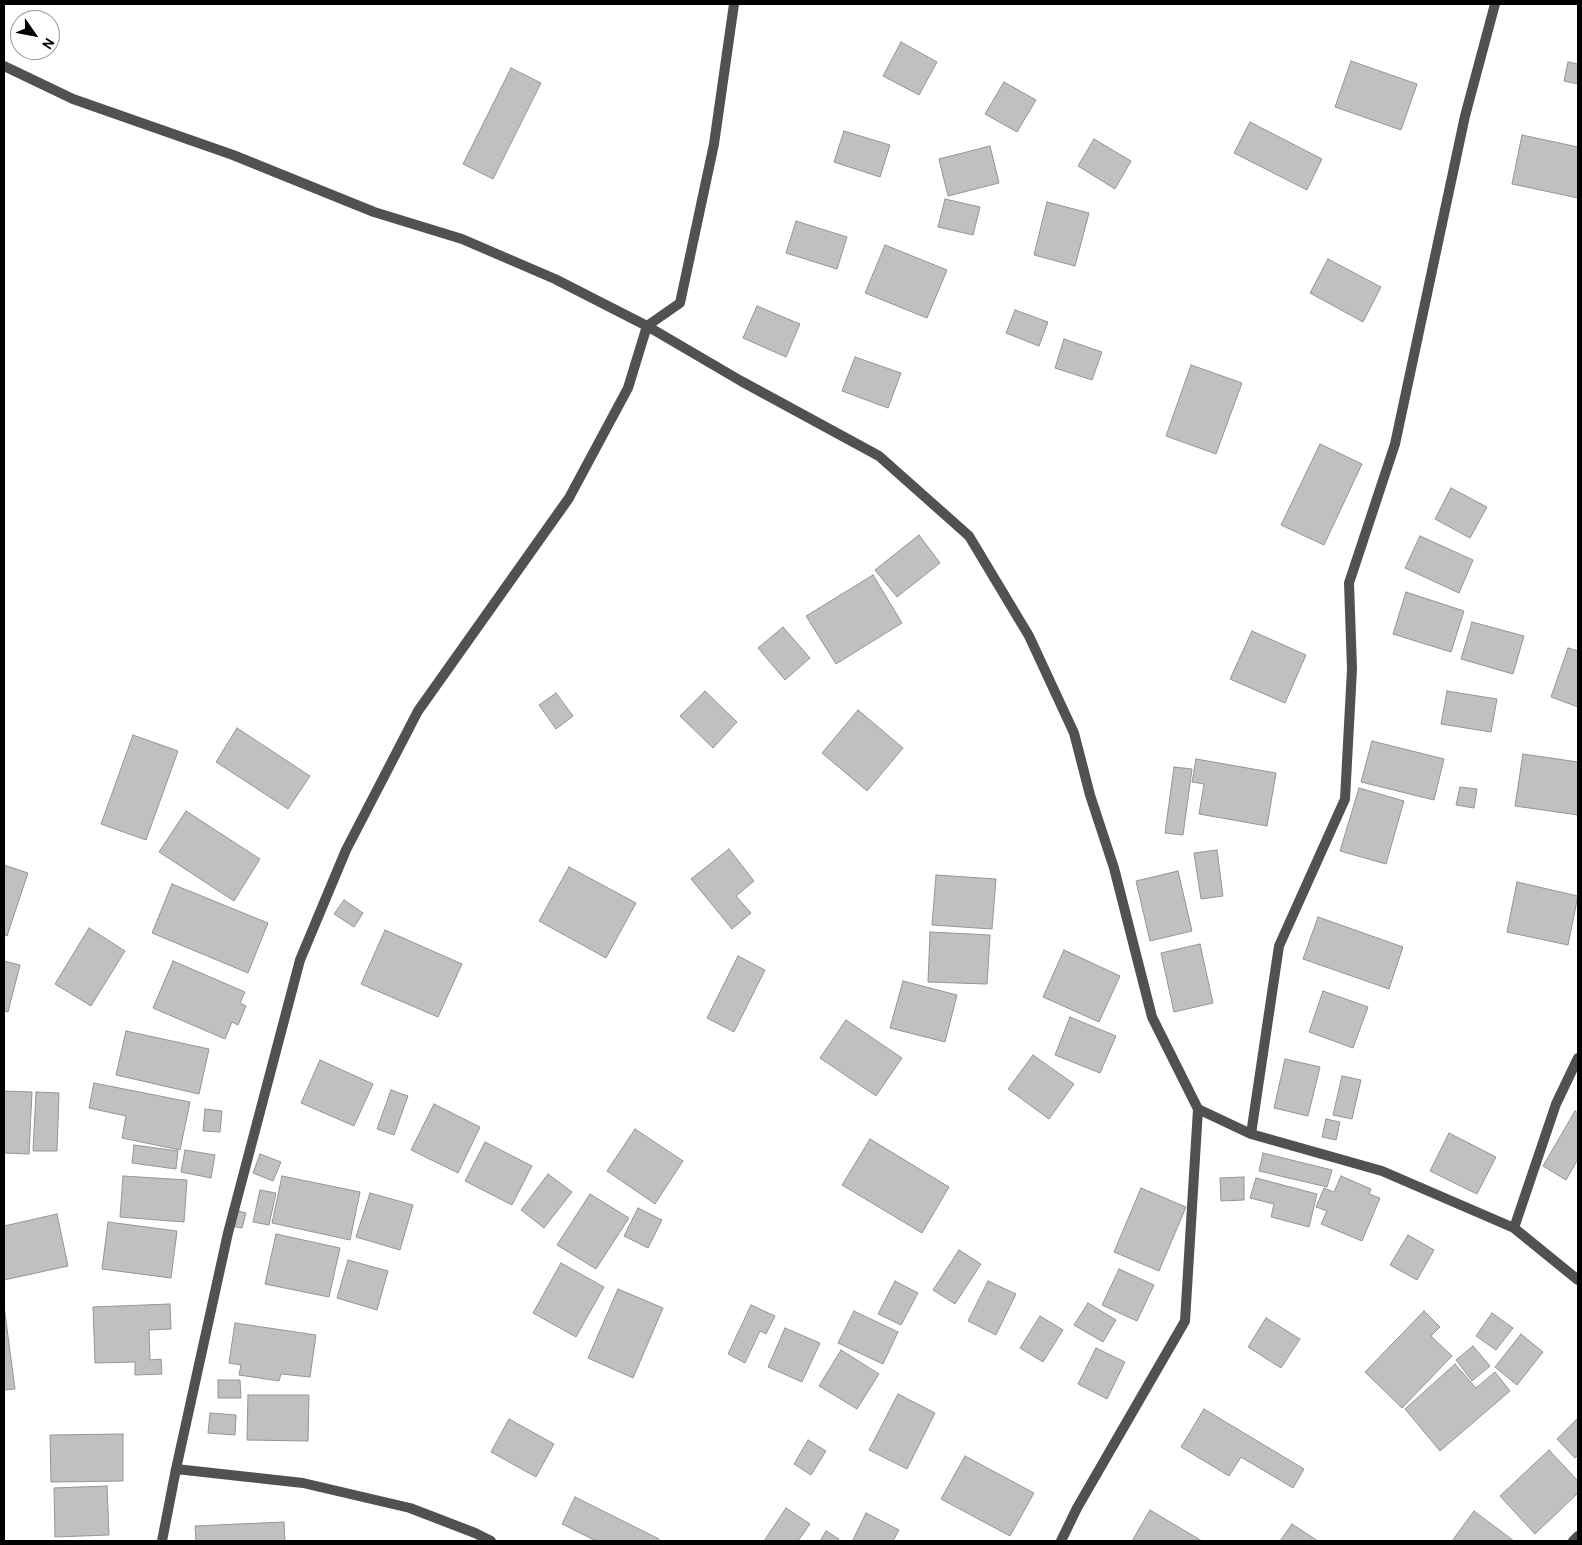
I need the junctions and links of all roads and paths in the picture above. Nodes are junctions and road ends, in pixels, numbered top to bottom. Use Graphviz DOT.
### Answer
graph roads {
  1 [pos="734,4"];
  2 [pos="1495,4"];
  3 [pos="4,66"];
  4 [pos="647,326"];
  5 [pos="1578,1058"];
  6 [pos="1198,1109"];
  7 [pos="1251,1134"];
  8 [pos="1514,1228"];
  9 [pos="1578,1280"];
  10 [pos="176,1469"];
  11 [pos="1578,1536"];
  12 [pos="162,1541"];
  13 [pos="491,1541"];
  14 [pos="1061,1541"];
  15 [pos="1573,1541"];
  1 -- 4 [label="street"];
  2 -- 7 [label="street"];
  3 -- 4 [label="street"];
  4 -- 6 [label="street"];
  4 -- 10 [label="street"];
  5 -- 8 [label="street"];
  6 -- 7 [label="street"];
  6 -- 14 [label="street"];
  7 -- 8 [label="street"];
  8 -- 9 [label="street"];
  10 -- 12 [label="street"];
  10 -- 13 [label="street"];
  11 -- 15 [label="street"];
}
